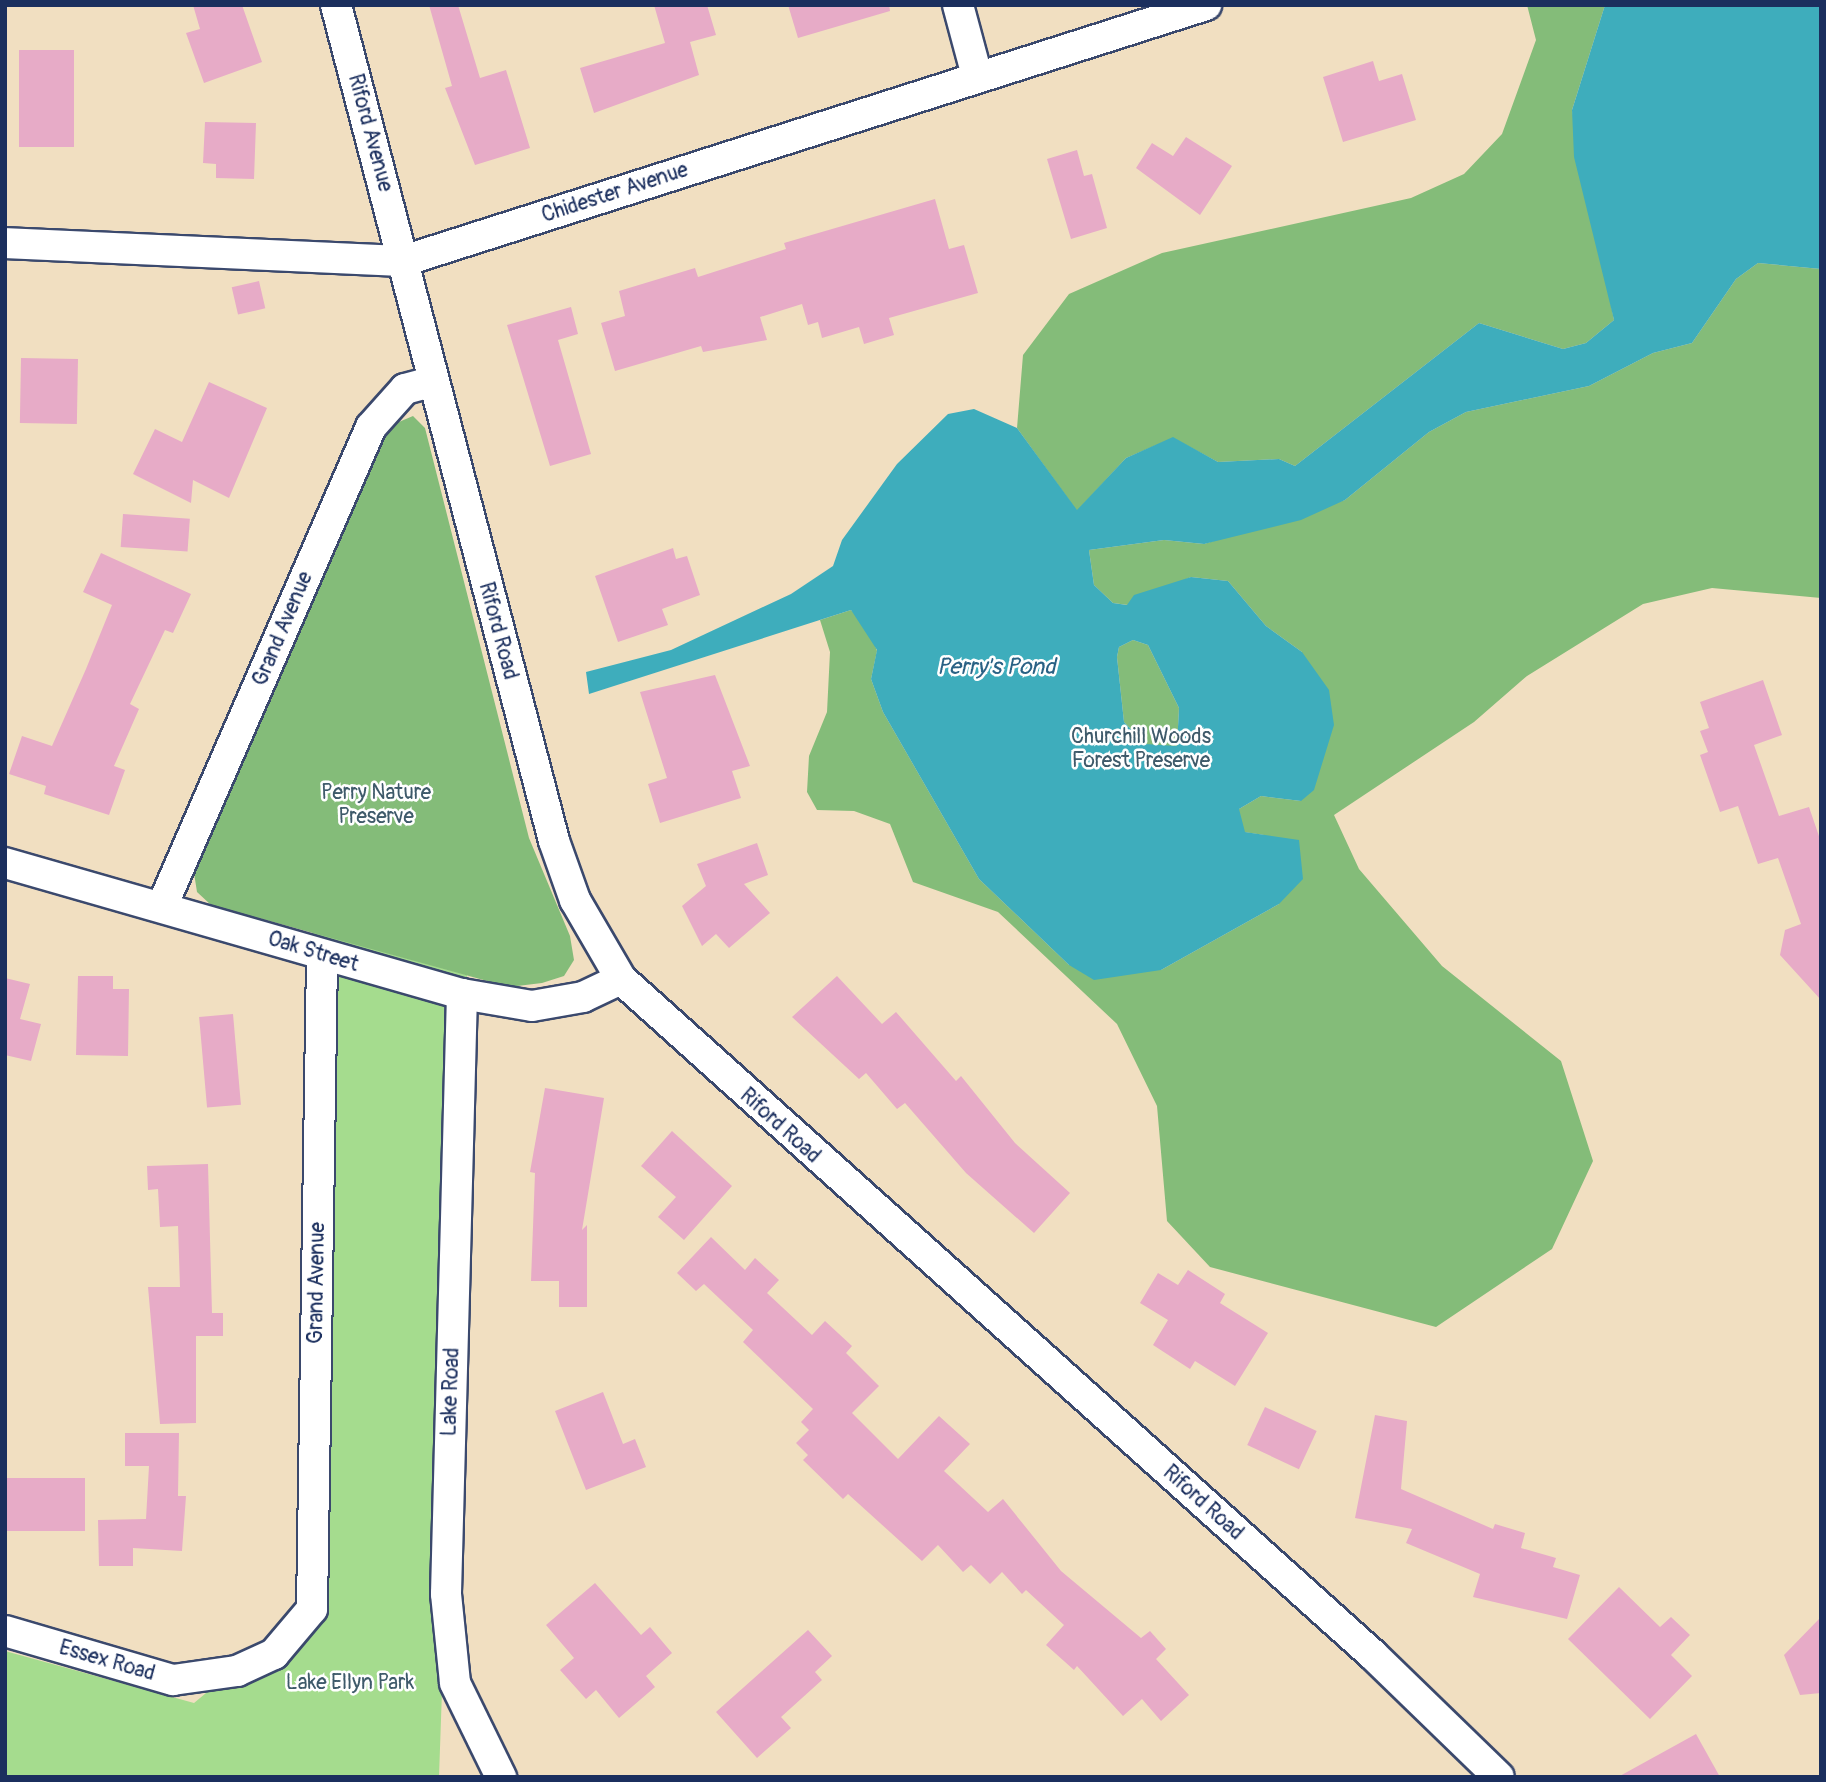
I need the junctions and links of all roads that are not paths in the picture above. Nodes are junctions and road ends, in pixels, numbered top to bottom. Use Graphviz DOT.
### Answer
graph roads {
  1 [pos="337,5"];
  2 [pos="958,5"];
  3 [pos="1206,5"];
  4 [pos="976,76"];
  5 [pos="5,243"];
  6 [pos="403,261"];
  7 [pos="432,382"];
  8 [pos="5,863"];
  9 [pos="163,904"];
  10 [pos="322,956"];
  11 [pos="621,979"];
  12 [pos="462,995"];
  13 [pos="312,1609"];
  14 [pos="5,1631"];
  15 [pos="501,1777"];
  16 [pos="1499,1777"];
  1 -- 6 [label="street, Riford Avenue"];
  2 -- 4 [label="street"];
  3 -- 4 [label="street, Chidester Avenue"];
  4 -- 6 [label="street, Chidester Avenue"];
  5 -- 6 [label="street, Chidester Avenue"];
  6 -- 7 [label="street, Riford Road"];
  7 -- 9 [label="street, Grand Avenue"];
  7 -- 11 [label="street, Riford Road"];
  8 -- 9 [label="street, Oak Street"];
  9 -- 10 [label="street, Oak Street"];
  10 -- 12 [label="street, Oak Street"];
  10 -- 13 [label="street, Grand Avenue"];
  11 -- 12 [label="street, Oak Street"];
  11 -- 16 [label="street, Riford Road"];
  12 -- 15 [label="street, Lake Road"];
  13 -- 14 [label="street, Essex Road"];
}
